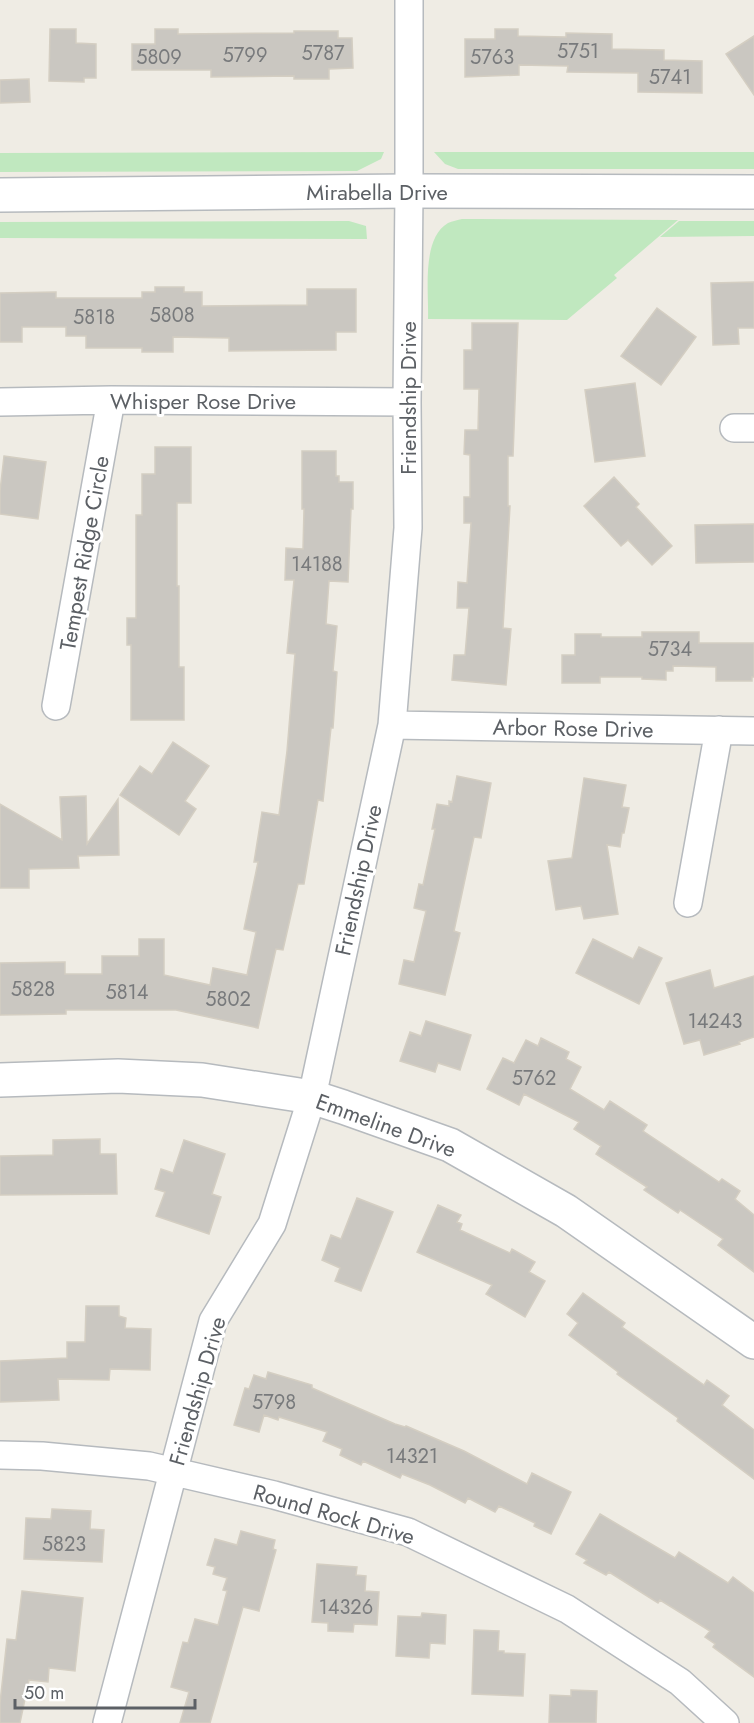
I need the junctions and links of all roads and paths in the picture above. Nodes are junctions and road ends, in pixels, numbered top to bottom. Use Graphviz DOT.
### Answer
graph roads {
  1 [pos="409,0"];
  2 [pos="409,191"];
  3 [pos="754,192"];
  4 [pos="0,195"];
  5 [pos="111,400"];
  6 [pos="0,402"];
  7 [pos="407,402"];
  8 [pos="56,706"];
  9 [pos="392,725"];
  10 [pos="719,730"];
  11 [pos="754,731"];
  12 [pos="688,903"];
  13 [pos="0,1080"];
  14 [pos="312,1097"];
  15 [pos="754,1342"];
  16 [pos="0,1455"];
  17 [pos="173,1471"];
  18 [pos="107,1723"];
  19 [pos="725,1723"];
  1 -- 2 [label="street, Friendship Drive"];
  2 -- 3 [label="street, Mirabella Drive"];
  2 -- 4 [label="street, Mirabella Drive"];
  2 -- 7 [label="street, Friendship Drive"];
  5 -- 6 [label="street, Whisper Rose Drive"];
  5 -- 7 [label="street, Whisper Rose Drive"];
  5 -- 8 [label="street, Tempest Ridge Circle"];
  7 -- 9 [label="street, Friendship Drive"];
  9 -- 10 [label="street, Arbor Rose Drive"];
  9 -- 14 [label="street, Friendship Drive"];
  10 -- 11 [label="street, Arbor Rose Drive"];
  10 -- 12 [label="street"];
  13 -- 14 [label="street, Emmeline Drive"];
  14 -- 15 [label="street, Emmeline Drive"];
  14 -- 17 [label="street, Friendship Drive"];
  16 -- 17 [label="street, Round Rock Drive"];
  17 -- 18 [label="street, Friendship Drive"];
  17 -- 19 [label="street, Round Rock Drive"];
}
